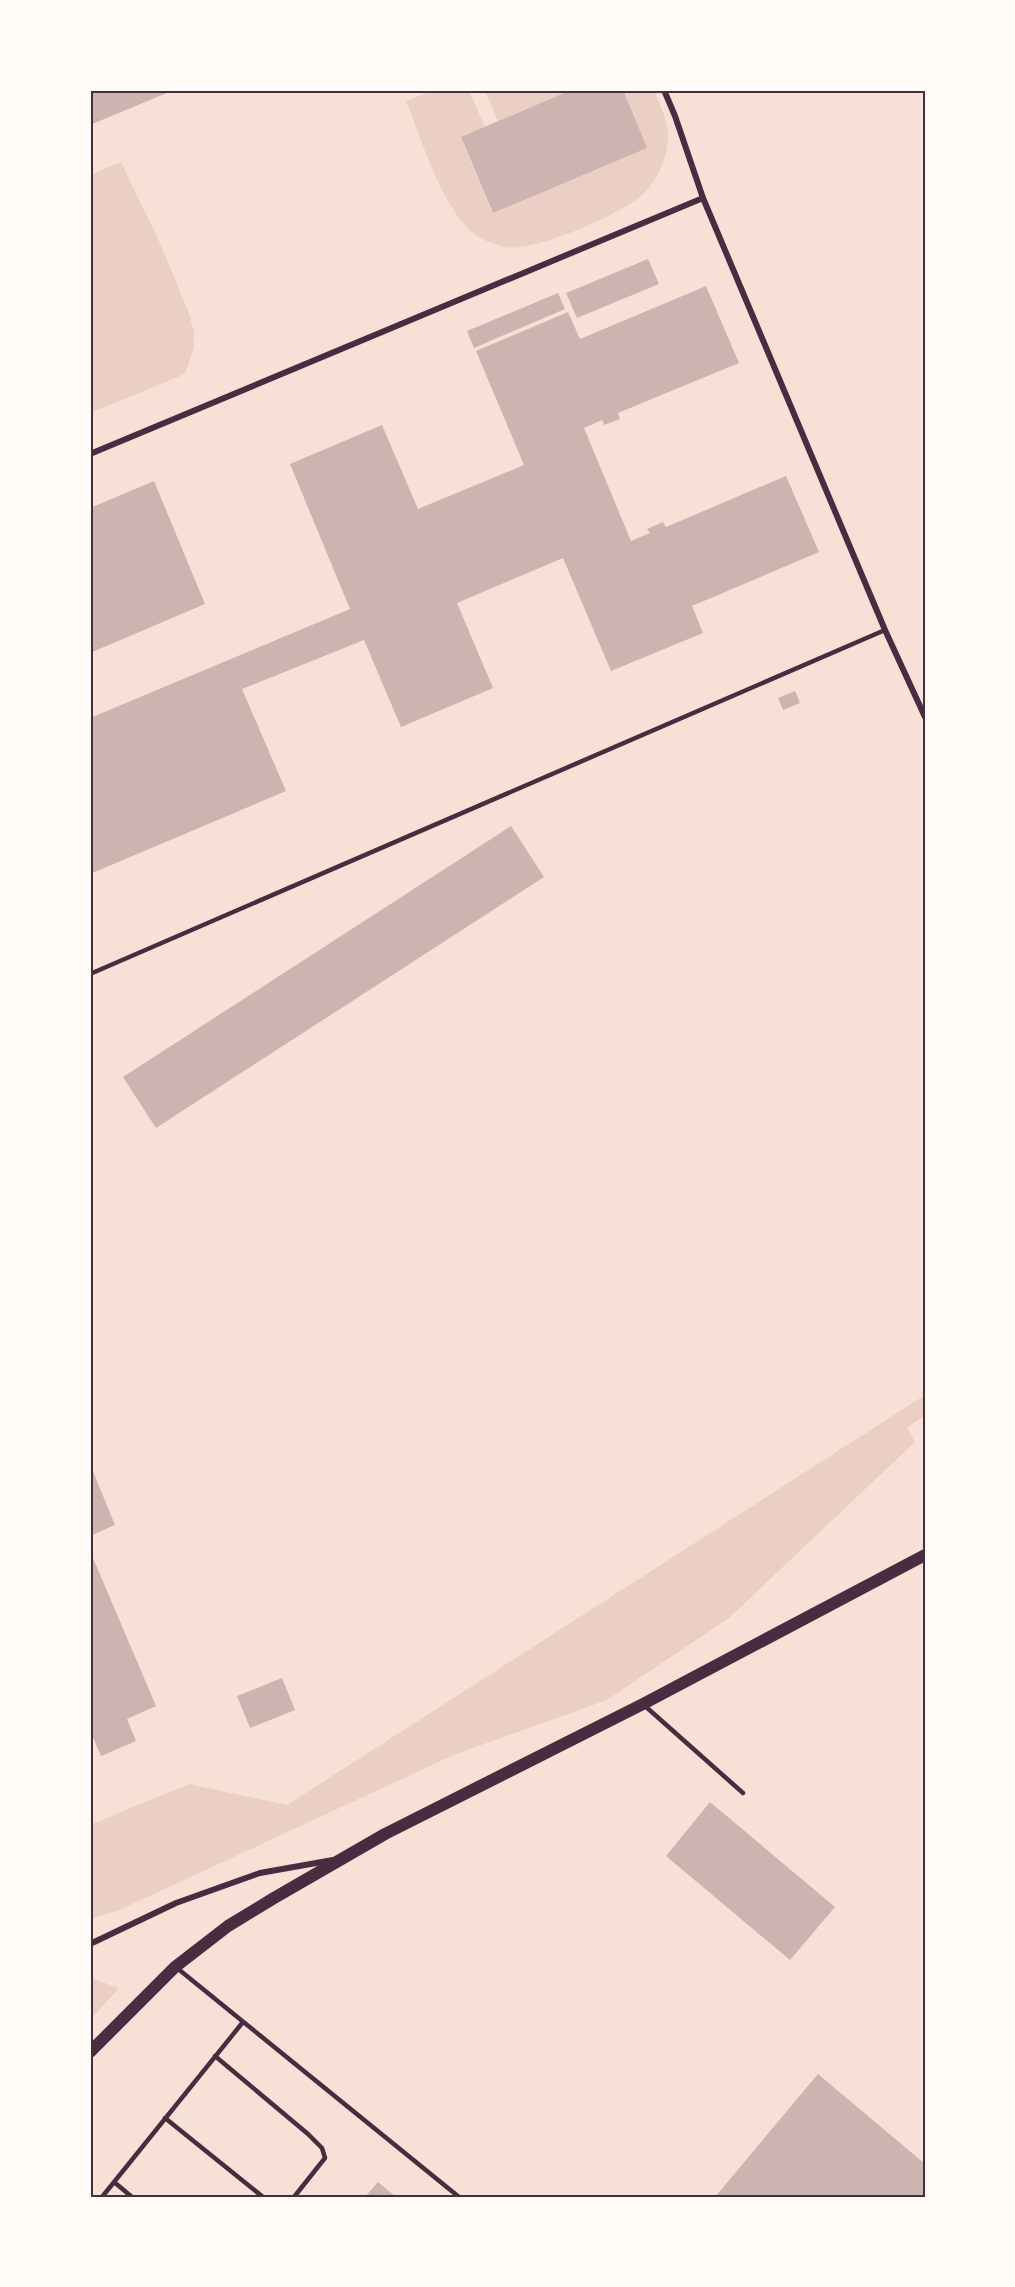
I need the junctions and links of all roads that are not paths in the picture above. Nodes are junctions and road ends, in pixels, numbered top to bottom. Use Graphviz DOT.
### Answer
graph roads {
  1 [pos="664,90"];
  2 [pos="703,198"];
  3 [pos="90,454"];
  4 [pos="885,630"];
  5 [pos="925,717"];
  6 [pos="90,974"];
  7 [pos="925,1556"];
  8 [pos="643,1704"];
  9 [pos="742,1793"];
  10 [pos="342,1858"];
  11 [pos="90,1944"];
  12 [pos="175,1967"];
  13 [pos="243,2022"];
  14 [pos="90,2052"];
  15 [pos="215,2056"];
  16 [pos="165,2118"];
  17 [pos="114,2182"];
  18 [pos="102,2197"];
  19 [pos="132,2197"];
  20 [pos="263,2197"];
  21 [pos="294,2197"];
  22 [pos="459,2197"];
  1 -- 2 [label="street"];
  2 -- 3 [label="street"];
  2 -- 4 [label="street"];
  4 -- 5 [label="street"];
  4 -- 6 [label="lane"];
  7 -- 8 [label="main road"];
  8 -- 9 [label="lane"];
  8 -- 10 [label="main road"];
  10 -- 11 [label="street"];
  10 -- 12 [label="main road"];
  12 -- 13 [label="lane"];
  12 -- 14 [label="main road"];
  13 -- 15 [label="lane"];
  13 -- 22 [label="lane"];
  15 -- 16 [label="lane"];
  15 -- 21 [label="lane"];
  16 -- 17 [label="lane"];
  16 -- 20 [label="lane"];
  17 -- 18 [label="lane"];
  17 -- 19 [label="lane"];
}
